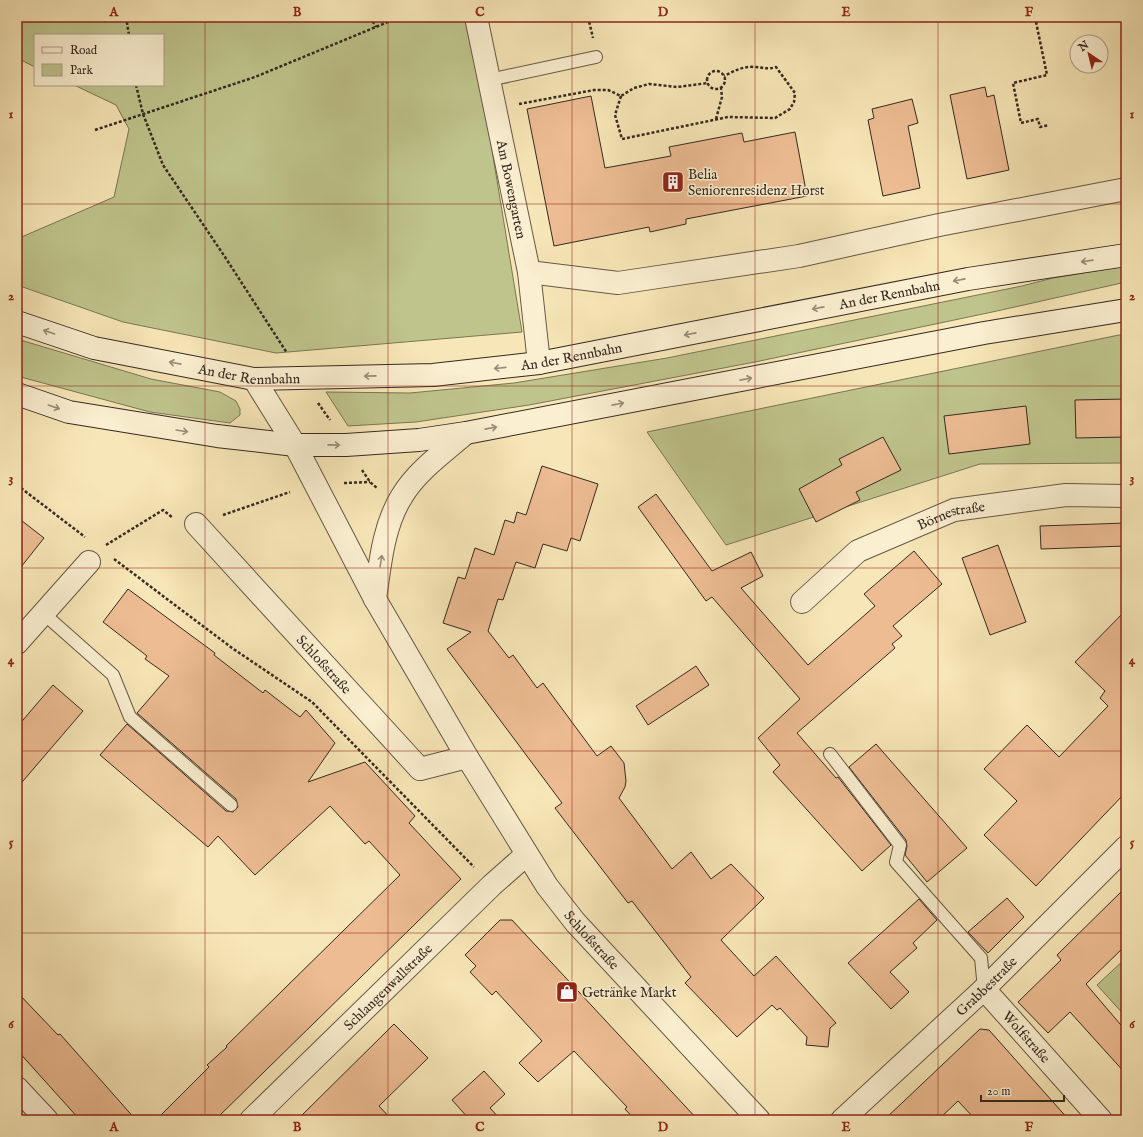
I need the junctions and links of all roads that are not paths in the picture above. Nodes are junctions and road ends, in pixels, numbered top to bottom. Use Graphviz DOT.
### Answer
graph roads {
  1 [pos="476,17"];
  2 [pos="596,57"];
  3 [pos="489,80"];
  4 [pos="1126,189"];
  5 [pos="1126,255"];
  6 [pos="529,272"];
  7 [pos="1126,310"];
  8 [pos="17,322"];
  9 [pos="539,364"];
  10 [pos="254,379"];
  11 [pos="17,394"];
  12 [pos="466,433"];
  13 [pos="295,445"];
  14 [pos="1126,496"];
  15 [pos="196,524"];
  16 [pos="94,555"];
  17 [pos="375,600"];
  18 [pos="802,602"];
  19 [pos="43,613"];
  20 [pos="17,643"];
  21 [pos="830,754"];
  22 [pos="467,757"];
  23 [pos="231,805"];
  24 [pos="1126,847"];
  25 [pos="526,855"];
  26 [pos="984,988"];
  27 [pos="17,1088"];
  28 [pos="47,1120"];
  29 [pos="251,1120"];
  30 [pos="759,1120"];
  31 [pos="842,1120"];
  32 [pos="1102,1120"];
  1 -- 3 [label="street, Am Bowengarten"];
  2 -- 3 [label="lane"];
  3 -- 6 [label="street, Am Bowengarten"];
  4 -- 6 [label="street"];
  5 -- 9 [label="street, An der Rennbahn, one-way"];
  6 -- 9 [label="street, Am Bowengarten"];
  12 -- 7 [label="street, one-way"];
  10 -- 8 [label="street, An der Rennbahn, one-way"];
  9 -- 10 [label="street, An der Rennbahn, one-way"];
  10 -- 13 [label="street, Schloßstraße"];
  11 -- 13 [label="street, one-way"];
  13 -- 12 [label="street, one-way"];
  17 -- 12 [label="street, one-way"];
  13 -- 17 [label="street, Schloßstraße"];
  14 -- 18 [label="street, Börnestraße"];
  15 -- 22 [label="street, Schloßstraße"];
  16 -- 19 [label="street"];
  17 -- 22 [label="street, Schloßstraße"];
  19 -- 20 [label="street"];
  19 -- 23 [label="lane"];
  21 -- 26 [label="lane"];
  22 -- 25 [label="street, Schloßstraße"];
  24 -- 26 [label="street, Grabbestraße"];
  25 -- 29 [label="street, Schlangenwallstraße"];
  25 -- 30 [label="street, Schloßstraße"];
  26 -- 31 [label="street, Grabbestraße"];
  26 -- 32 [label="street, Wolfstraße"];
  27 -- 28 [label="street"];
}
